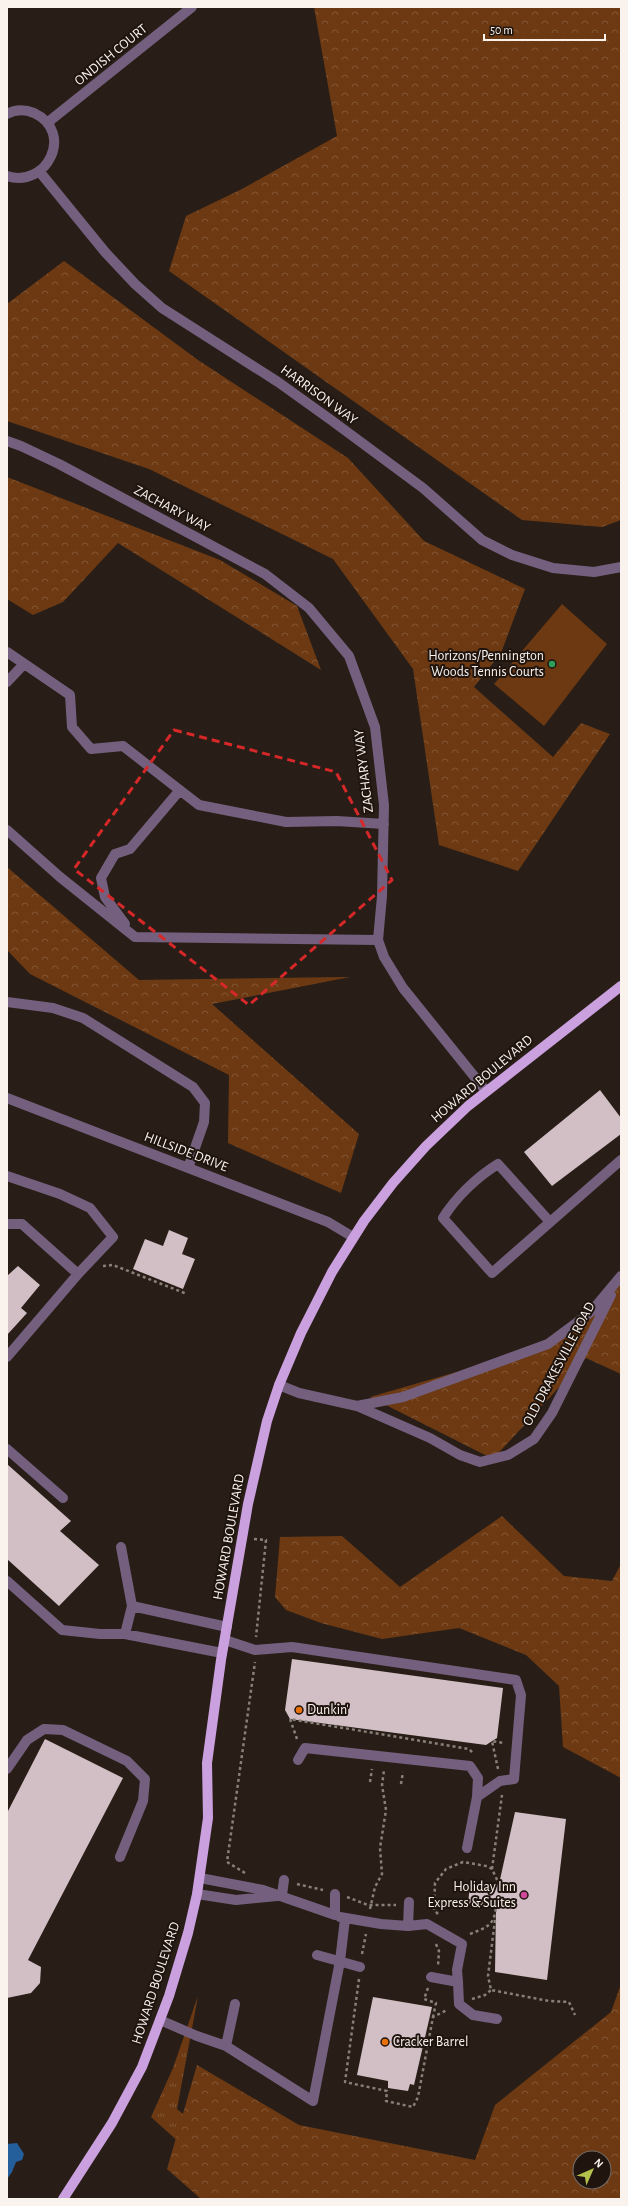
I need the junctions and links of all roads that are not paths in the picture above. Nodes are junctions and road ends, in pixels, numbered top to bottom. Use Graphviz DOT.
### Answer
graph roads {
  1 [pos="192,7"];
  2 [pos="7,114"];
  3 [pos="47,123"];
  4 [pos="39,171"];
  5 [pos="7,176"];
  6 [pos="7,441"];
  7 [pos="621,567"];
  8 [pos="7,652"];
  9 [pos="24,664"];
  10 [pos="7,682"];
  11 [pos="180,790"];
  12 [pos="384,824"];
  13 [pos="7,830"];
  14 [pos="135,937"];
  15 [pos="378,940"];
  16 [pos="621,986"];
  17 [pos="7,1002"];
  18 [pos="486,1091"];
  19 [pos="7,1098"];
  20 [pos="621,1160"];
  21 [pos="188,1168"];
  22 [pos="7,1176"];
  23 [pos="550,1222"];
  24 [pos="7,1224"];
  25 [pos="353,1237"];
  26 [pos="78,1274"];
  27 [pos="620,1276"];
  28 [pos="7,1357"];
  29 [pos="279,1385"];
  30 [pos="358,1406"];
  31 [pos="7,1449"];
  32 [pos="63,1498"];
  33 [pos="121,1548"];
  34 [pos="7,1581"];
  35 [pos="132,1606"];
  36 [pos="228,1627"];
  37 [pos="125,1634"];
  38 [pos="225,1640"];
  39 [pos="222,1653"];
  40 [pos="298,1760"];
  41 [pos="7,1769"];
  42 [pos="476,1797"];
  43 [pos="467,1848"];
  44 [pos="120,1857"];
  45 [pos="200,1878"];
  46 [pos="284,1880"];
  47 [pos="197,1894"];
  48 [pos="335,1894"];
  49 [pos="282,1895"];
  50 [pos="405,1903"];
  51 [pos="340,1917"];
  52 [pos="408,1926"];
  53 [pos="317,1955"];
  54 [pos="340,1961"];
  55 [pos="360,1967"];
  56 [pos="431,1977"];
  57 [pos="458,1982"];
  58 [pos="235,2004"];
  59 [pos="497,2019"];
  60 [pos="160,2020"];
  61 [pos="226,2046"];
  62 [pos="63,2199"];
  1 -- 3 [label="street, ONDISH COURT"];
  2 -- 3 [label="street"];
  3 -- 4 [label="street"];
  4 -- 5 [label="street"];
  4 -- 7 [label="street, HARRISON WAY"];
  6 -- 12 [label="street, ZACHARY WAY"];
  8 -- 9 [label="street"];
  9 -- 10 [label="street"];
  9 -- 11 [label="street"];
  11 -- 12 [label="street"];
  11 -- 14 [label="street"];
  12 -- 15 [label="street, ZACHARY WAY"];
  13 -- 14 [label="street"];
  14 -- 15 [label="street"];
  15 -- 18 [label="street, ZACHARY WAY"];
  16 -- 18 [label="main road, HOWARD BOULEVARD"];
  17 -- 21 [label="street"];
  18 -- 25 [label="main road, HOWARD BOULEVARD"];
  19 -- 21 [label="street, HILLSIDE DRIVE"];
  20 -- 23 [label="street"];
  21 -- 25 [label="street, HILLSIDE DRIVE"];
  22 -- 26 [label="street"];
  23 -- 23 [label="street"];
  24 -- 26 [label="street"];
  25 -- 29 [label="main road, HOWARD BOULEVARD"];
  26 -- 28 [label="street"];
  27 -- 30 [label="street, OLD DRAKESVILLE ROAD"];
  27 -- 30 [label="street, OLD DRAKESVILLE ROAD"];
  29 -- 30 [label="street, OLD DRAKESVILLE ROAD"];
  29 -- 36 [label="main road, HOWARD BOULEVARD"];
  31 -- 32 [label="street"];
  33 -- 35 [label="street"];
  34 -- 37 [label="street"];
  35 -- 36 [label="street"];
  35 -- 37 [label="street"];
  36 -- 38 [label="main road, HOWARD BOULEVARD"];
  37 -- 39 [label="street"];
  38 -- 39 [label="main road, HOWARD BOULEVARD"];
  38 -- 42 [label="street"];
  39 -- 45 [label="main road, HOWARD BOULEVARD"];
  40 -- 42 [label="street"];
  41 -- 44 [label="street"];
  42 -- 43 [label="street"];
  45 -- 47 [label="main road, HOWARD BOULEVARD"];
  45 -- 49 [label="street"];
  46 -- 49 [label="street"];
  47 -- 49 [label="street"];
  47 -- 60 [label="main road, HOWARD BOULEVARD"];
  48 -- 51 [label="street"];
  49 -- 51 [label="street"];
  50 -- 52 [label="street"];
  51 -- 52 [label="street"];
  51 -- 54 [label="street"];
  52 -- 57 [label="street"];
  53 -- 54 [label="street"];
  54 -- 55 [label="street"];
  54 -- 61 [label="street"];
  56 -- 57 [label="street"];
  57 -- 59 [label="street"];
  58 -- 61 [label="street"];
  60 -- 61 [label="street"];
  60 -- 62 [label="main road, HOWARD BOULEVARD"];
}
